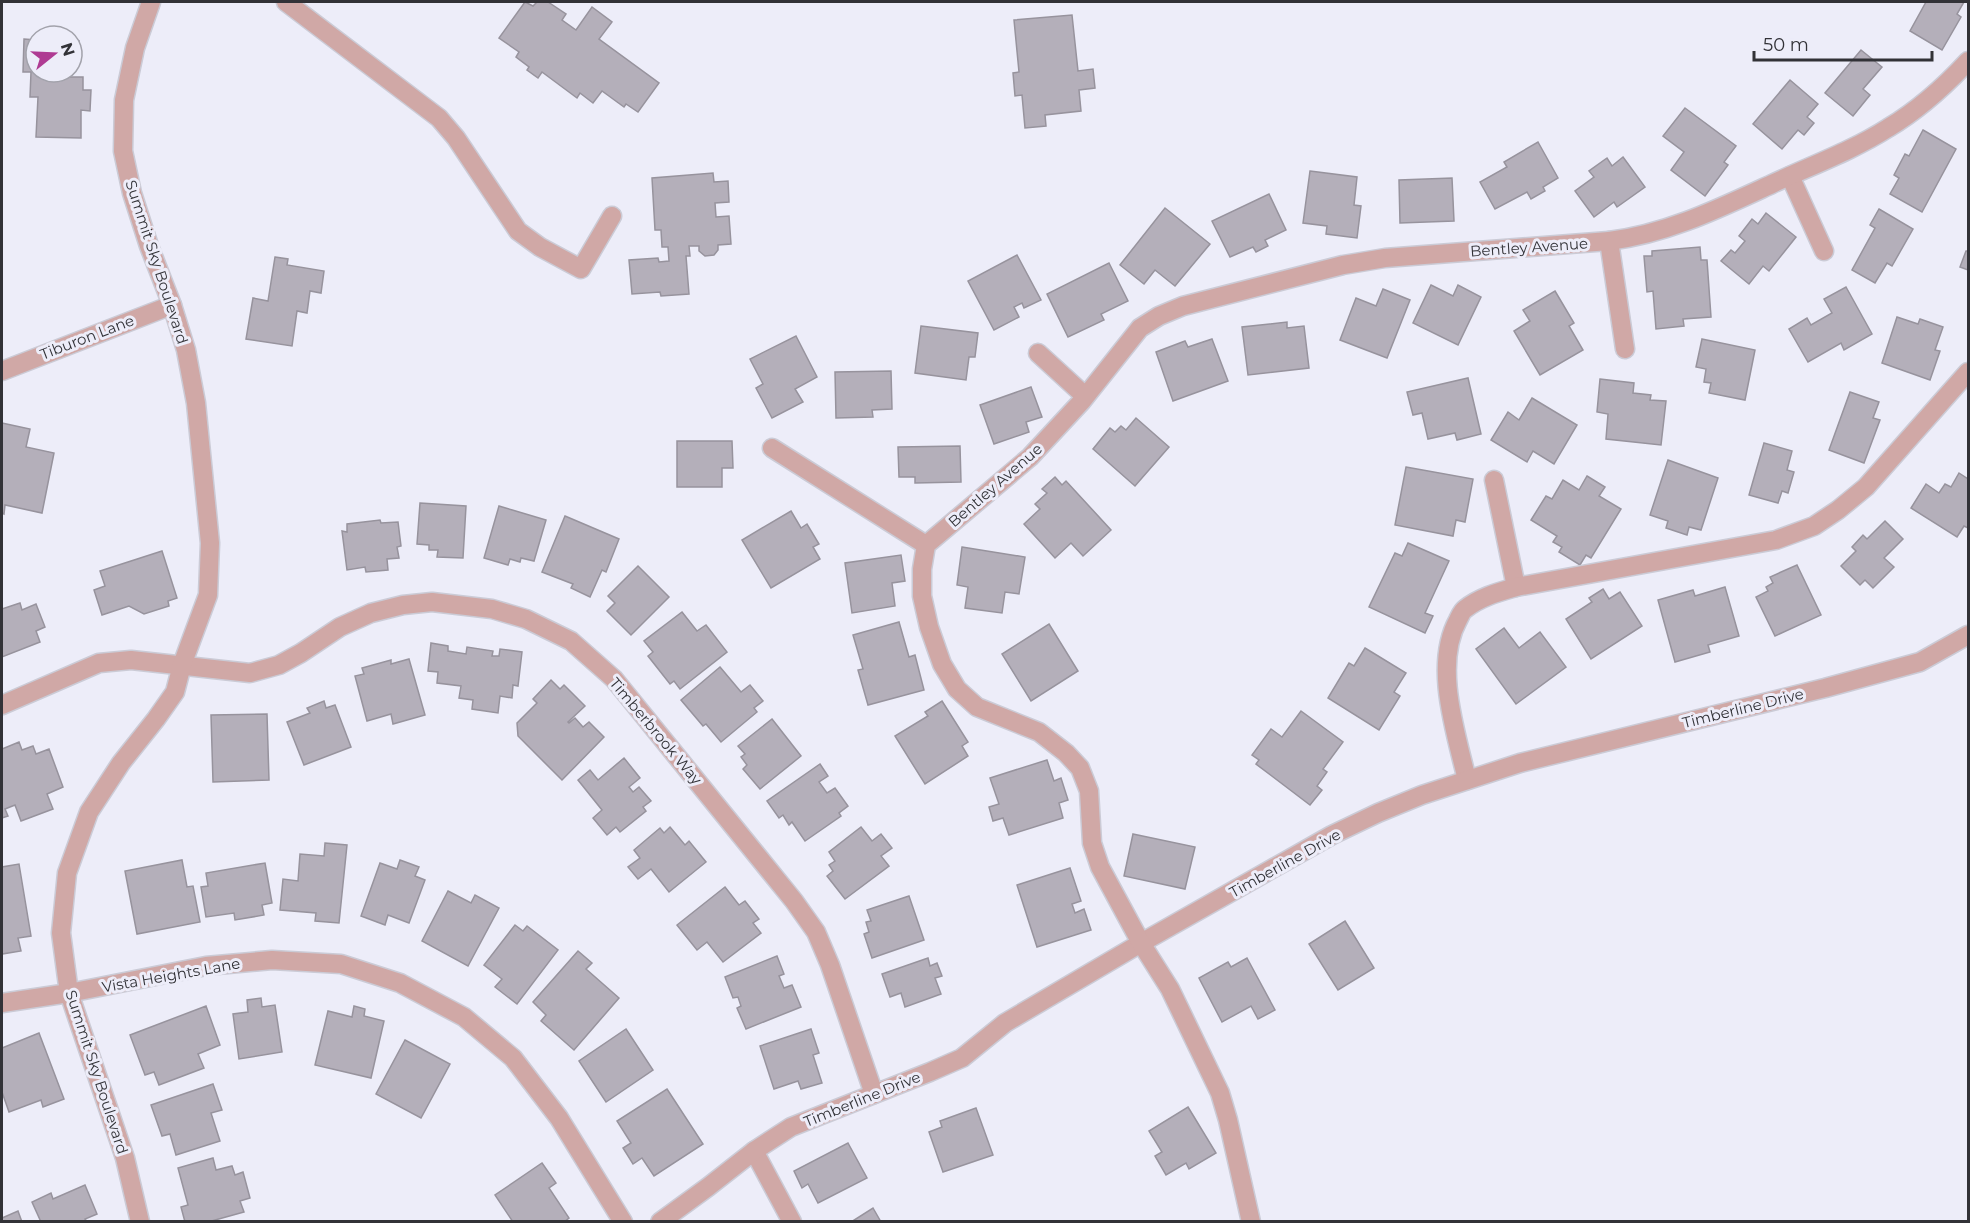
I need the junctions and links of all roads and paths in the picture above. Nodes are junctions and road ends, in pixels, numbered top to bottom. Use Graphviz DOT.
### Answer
graph roads {
  1 [pos="151,2"];
  2 [pos="286,2"];
  3 [pos="1968,62"];
  4 [pos="1790,176"];
  5 [pos="612,216"];
  6 [pos="1609,241"];
  7 [pos="1824,251"];
  8 [pos="172,305"];
  9 [pos="1625,349"];
  10 [pos="1038,353"];
  11 [pos="2,371"];
  12 [pos="1968,372"];
  13 [pos="1085,396"];
  14 [pos="772,448"];
  15 [pos="1494,480"];
  16 [pos="926,545"];
  17 [pos="1516,587"];
  18 [pos="1968,635"];
  19 [pos="182,665"];
  20 [pos="2,705"];
  21 [pos="1467,780"];
  22 [pos="1141,943"];
  23 [pos="69,993"];
  24 [pos="2,1003"];
  25 [pos="874,1094"];
  26 [pos="754,1151"];
  27 [pos="140,1221"];
  28 [pos="623,1221"];
  29 [pos="660,1221"];
  30 [pos="792,1221"];
  31 [pos="1251,1221"];
  1 -- 8 [label="street, Summit Sky Boulevard"];
  2 -- 5 [label="street"];
  3 -- 4 [label="street, Bentley Avenue"];
  4 -- 6 [label="street, Bentley Avenue"];
  4 -- 7 [label="street"];
  6 -- 9 [label="street"];
  6 -- 13 [label="street, Bentley Avenue"];
  8 -- 11 [label="street, Tiburon Lane"];
  8 -- 19 [label="street, Summit Sky Boulevard"];
  10 -- 13 [label="street"];
  12 -- 17 [label="street"];
  13 -- 16 [label="street, Bentley Avenue"];
  14 -- 16 [label="street"];
  15 -- 17 [label="street"];
  16 -- 22 [label="street"];
  17 -- 21 [label="street"];
  18 -- 21 [label="street, Timberline Drive"];
  19 -- 20 [label="street"];
  19 -- 23 [label="street, Summit Sky Boulevard"];
  19 -- 25 [label="street, Timberbrook Way"];
  21 -- 22 [label="street, Timberline Drive"];
  22 -- 25 [label="street, Timberline Drive"];
  22 -- 31 [label="street"];
  23 -- 24 [label="street, Vista Heights Lane"];
  23 -- 27 [label="street, Summit Sky Boulevard"];
  23 -- 28 [label="street, Vista Heights Lane"];
  25 -- 26 [label="street, Timberline Drive"];
  26 -- 29 [label="street, Timberline Drive"];
  26 -- 30 [label="street"];
}
